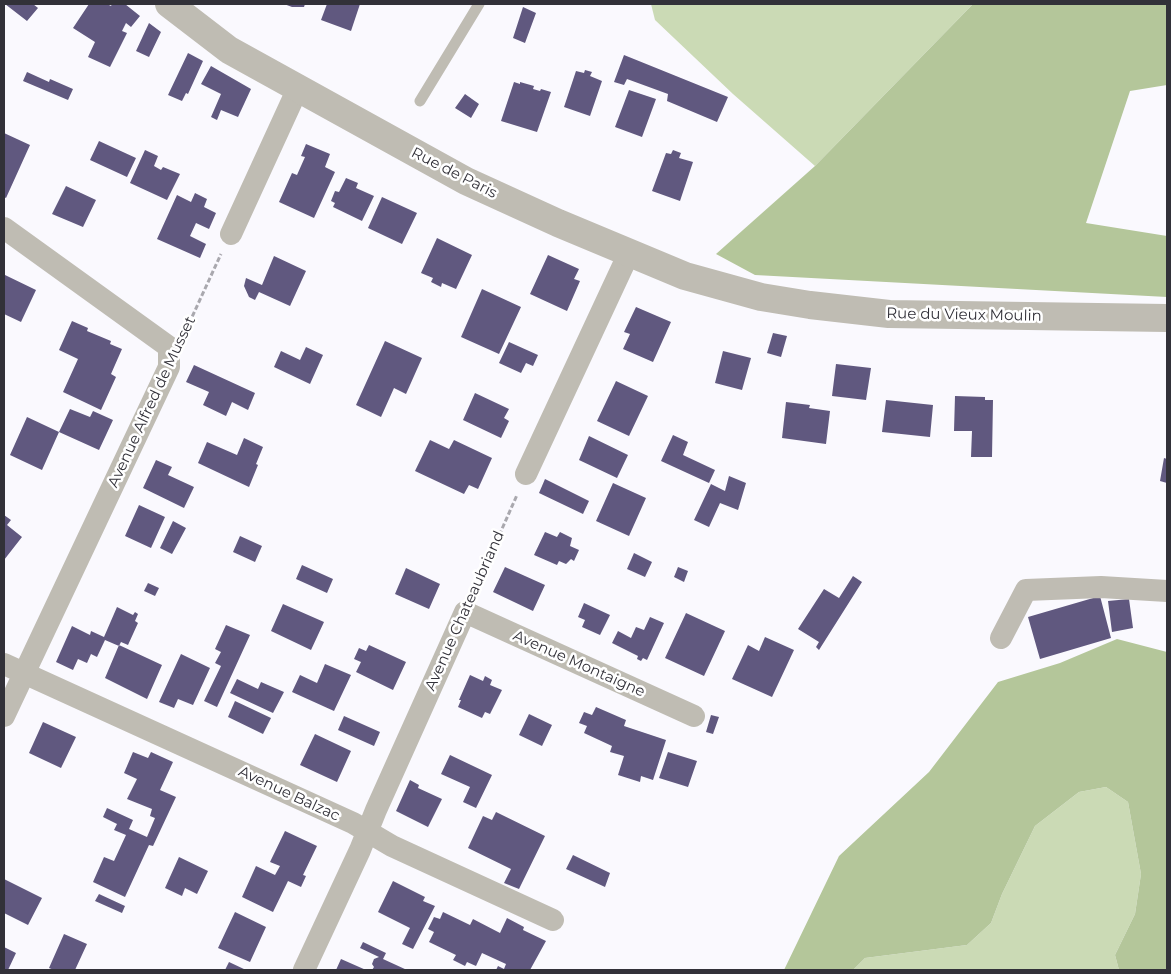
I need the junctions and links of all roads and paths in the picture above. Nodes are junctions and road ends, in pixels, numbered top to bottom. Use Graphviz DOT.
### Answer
graph roads {
  1 [pos="168,4"];
  2 [pos="479,4"];
  3 [pos="298,88"];
  4 [pos="420,100"];
  5 [pos="4,228"];
  6 [pos="231,234"];
  7 [pos="629,253"];
  8 [pos="761,297"];
  9 [pos="1167,318"];
  10 [pos="169,367"];
  11 [pos="526,474"];
  12 [pos="1167,591"];
  13 [pos="464,612"];
  14 [pos="1001,638"];
  15 [pos="13,668"];
  16 [pos="4,716"];
  17 [pos="694,716"];
  18 [pos="368,831"];
  19 [pos="553,920"];
  20 [pos="304,970"];
  1 -- 3 [label="street, Rue de Paris"];
  2 -- 4 [label="lane"];
  3 -- 6 [label="street"];
  3 -- 7 [label="street, Rue de Paris"];
  5 -- 10 [label="street"];
  6 -- 10 [label="path, Avenue Alfred de Musset"];
  7 -- 8 [label="street, Rue de Paris"];
  7 -- 11 [label="street"];
  8 -- 9 [label="street, Rue du Vieux Moulin"];
  10 -- 15 [label="street, Avenue Alfred de Musset"];
  11 -- 13 [label="path, Avenue Chateaubriand"];
  12 -- 14 [label="street"];
  13 -- 17 [label="street, Avenue Montaigne"];
  13 -- 18 [label="street, Avenue Chateaubriand"];
  15 -- 16 [label="street, Avenue Alfred de Musset"];
  15 -- 18 [label="street, Avenue Balzac"];
  18 -- 19 [label="street, Avenue Balzac"];
  18 -- 20 [label="street, Avenue Chateaubriand"];
}
